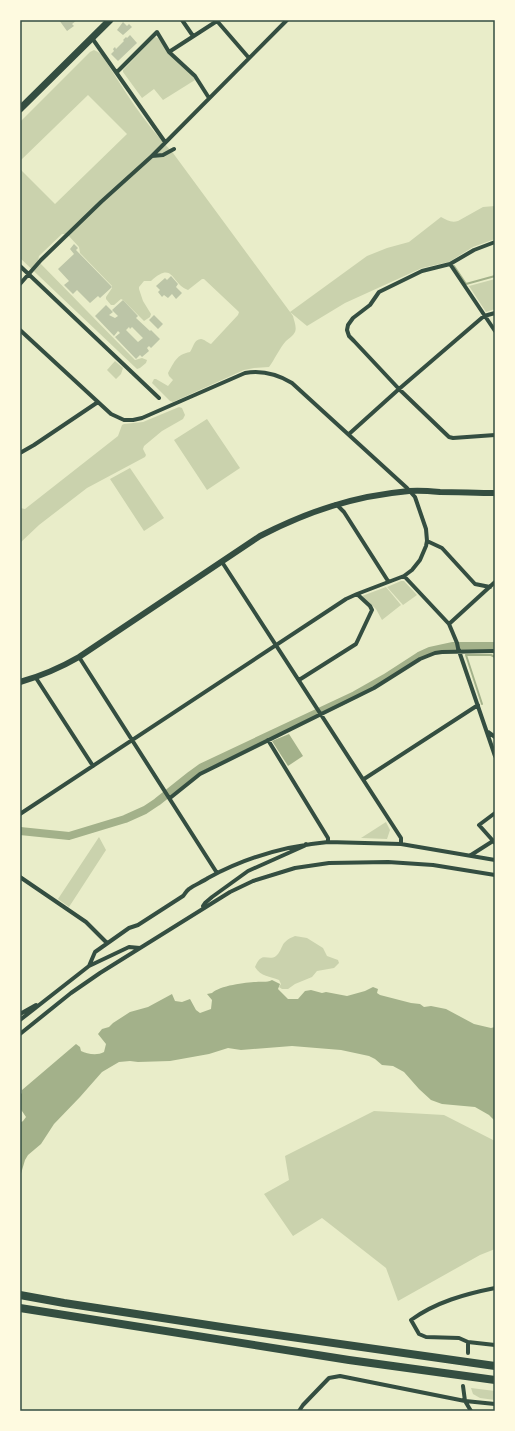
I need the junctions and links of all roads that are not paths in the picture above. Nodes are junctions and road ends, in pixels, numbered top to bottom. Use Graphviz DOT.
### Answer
graph roads {
  1 [pos="110,20"];
  2 [pos="182,20"];
  3 [pos="284,21"];
  4 [pos="193,36"];
  5 [pos="92,38"];
  6 [pos="169,52"];
  7 [pos="249,58"];
  8 [pos="117,72"];
  9 [pos="209,98"];
  10 [pos="20,110"];
  11 [pos="165,142"];
  12 [pos="174,149"];
  13 [pos="152,156"];
  14 [pos="495,242"];
  15 [pos="450,264"];
  16 [pos="20,266"];
  17 [pos="29,274"];
  18 [pos="20,284"];
  19 [pos="495,313"];
  20 [pos="484,316"];
  21 [pos="20,330"];
  22 [pos="495,331"];
  23 [pos="399,388"];
  24 [pos="159,398"];
  25 [pos="98,402"];
  26 [pos="349,434"];
  27 [pos="495,435"];
  28 [pos="20,453"];
  29 [pos="410,491"];
  30 [pos="495,493"];
  31 [pos="336,504"];
  32 [pos="427,540"];
  33 [pos="222,562"];
  34 [pos="404,576"];
  35 [pos="388,581"];
  36 [pos="495,582"];
  37 [pos="490,587"];
  38 [pos="357,594"];
  39 [pos="449,624"];
  40 [pos="276,646"];
  41 [pos="459,650"];
  42 [pos="494,651"];
  43 [pos="79,657"];
  44 [pos="36,678"];
  45 [pos="299,680"];
  46 [pos="20,682"];
  47 [pos="478,705"];
  48 [pos="321,714"];
  49 [pos="488,732"];
  50 [pos="495,737"];
  51 [pos="132,740"];
  52 [pos="268,740"];
  53 [pos="495,756"];
  54 [pos="93,766"];
  55 [pos="364,779"];
  56 [pos="170,798"];
  57 [pos="495,813"];
  58 [pos="20,814"];
  59 [pos="328,842"];
  60 [pos="494,842"];
  61 [pos="307,844"];
  62 [pos="401,844"];
  63 [pos="471,855"];
  64 [pos="495,860"];
  65 [pos="217,873"];
  66 [pos="495,875"];
  67 [pos="20,877"];
  68 [pos="204,908"];
  69 [pos="106,943"];
  70 [pos="140,948"];
  71 [pos="89,966"];
  72 [pos="42,1003"];
  73 [pos="20,1014"];
  74 [pos="20,1020"];
  75 [pos="20,1034"];
  76 [pos="495,1288"];
  77 [pos="20,1295"];
  78 [pos="20,1308"];
  79 [pos="468,1342"];
  80 [pos="495,1345"];
  81 [pos="468,1353"];
  82 [pos="495,1366"];
  83 [pos="495,1380"];
  84 [pos="463,1386"];
  85 [pos="465,1401"];
  86 [pos="495,1404"];
  87 [pos="300,1411"];
  88 [pos="471,1411"];
  1 -- 5 [label="highway"];
  2 -- 4 [label="street"];
  3 -- 7 [label="street"];
  4 -- 6 [label="street"];
  4 -- 7 [label="street"];
  5 -- 8 [label="street"];
  5 -- 10 [label="highway"];
  6 -- 8 [label="street"];
  6 -- 9 [label="street"];
  7 -- 9 [label="street"];
  8 -- 11 [label="street"];
  9 -- 11 [label="street"];
  11 -- 13 [label="street"];
  12 -- 13 [label="street"];
  13 -- 17 [label="street"];
  14 -- 15 [label="street"];
  15 -- 20 [label="street"];
  15 -- 23 [label="street"];
  16 -- 17 [label="street"];
  17 -- 18 [label="street"];
  17 -- 24 [label="street"];
  19 -- 20 [label="street"];
  20 -- 22 [label="street"];
  20 -- 23 [label="street"];
  21 -- 25 [label="street"];
  23 -- 26 [label="street"];
  23 -- 27 [label="street"];
  25 -- 26 [label="street"];
  25 -- 28 [label="street"];
  26 -- 29 [label="street"];
  29 -- 30 [label="main road"];
  29 -- 31 [label="main road"];
  29 -- 32 [label="street"];
  31 -- 33 [label="main road"];
  31 -- 35 [label="street"];
  32 -- 34 [label="street"];
  32 -- 37 [label="street"];
  33 -- 40 [label="street"];
  33 -- 43 [label="main road"];
  34 -- 35 [label="street"];
  34 -- 39 [label="street"];
  35 -- 38 [label="street"];
  36 -- 37 [label="street"];
  37 -- 39 [label="street"];
  38 -- 40 [label="street"];
  38 -- 45 [label="street"];
  39 -- 41 [label="street"];
  40 -- 45 [label="street"];
  40 -- 51 [label="street"];
  41 -- 42 [label="street"];
  41 -- 47 [label="street"];
  41 -- 48 [label="street"];
  43 -- 44 [label="main road"];
  43 -- 51 [label="street"];
  44 -- 46 [label="main road"];
  44 -- 54 [label="street"];
  45 -- 48 [label="street"];
  47 -- 49 [label="street"];
  47 -- 55 [label="street"];
  48 -- 52 [label="street"];
  48 -- 55 [label="street"];
  49 -- 50 [label="street"];
  49 -- 53 [label="street"];
  51 -- 54 [label="street"];
  51 -- 56 [label="street"];
  52 -- 56 [label="street"];
  52 -- 59 [label="street"];
  54 -- 58 [label="street"];
  55 -- 62 [label="street"];
  56 -- 65 [label="street"];
  57 -- 60 [label="street"];
  59 -- 61 [label="street"];
  59 -- 62 [label="street"];
  60 -- 63 [label="street"];
  61 -- 65 [label="street"];
  61 -- 68 [label="street"];
  62 -- 63 [label="street"];
  63 -- 64 [label="street"];
  65 -- 69 [label="street"];
  66 -- 68 [label="street"];
  67 -- 69 [label="street"];
  68 -- 70 [label="street"];
  69 -- 71 [label="street"];
  70 -- 71 [label="street"];
  70 -- 75 [label="street"];
  71 -- 72 [label="street"];
  72 -- 73 [label="street"];
  72 -- 74 [label="street"];
  76 -- 79 [label="street"];
  77 -- 82 [label="highway"];
  78 -- 83 [label="highway"];
  79 -- 80 [label="street"];
  79 -- 81 [label="street"];
  84 -- 85 [label="street"];
  85 -- 86 [label="street"];
  85 -- 87 [label="street"];
  85 -- 88 [label="street"];
}
